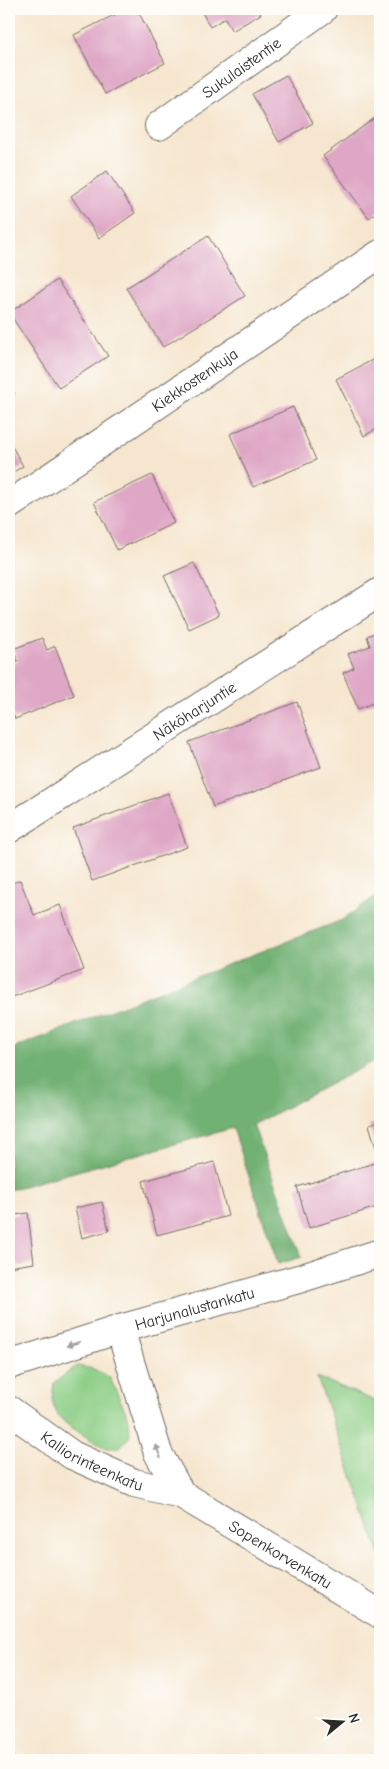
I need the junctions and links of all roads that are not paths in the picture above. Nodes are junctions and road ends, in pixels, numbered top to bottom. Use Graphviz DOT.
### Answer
graph roads {
  1 [pos="323,9"];
  2 [pos="160,126"];
  3 [pos="380,254"];
  4 [pos="9,504"];
  5 [pos="380,592"];
  6 [pos="9,829"];
  7 [pos="380,1253"];
  8 [pos="120,1329"];
  9 [pos="9,1365"];
  10 [pos="9,1410"];
  11 [pos="181,1494"];
  12 [pos="380,1614"];
  1 -- 2 [label="street, Sukulaistentie"];
  3 -- 4 [label="street, Kiekkostenkuja"];
  5 -- 6 [label="street, Näköharjuntie"];
  7 -- 8 [label="street, Harjunalustankatu"];
  8 -- 9 [label="street, Harjunalustankatu, one-way"];
  11 -- 8 [label="street, one-way"];
  10 -- 11 [label="street, Kalliorinteenkatu"];
  11 -- 12 [label="street, Sopenkorvenkatu"];
}
